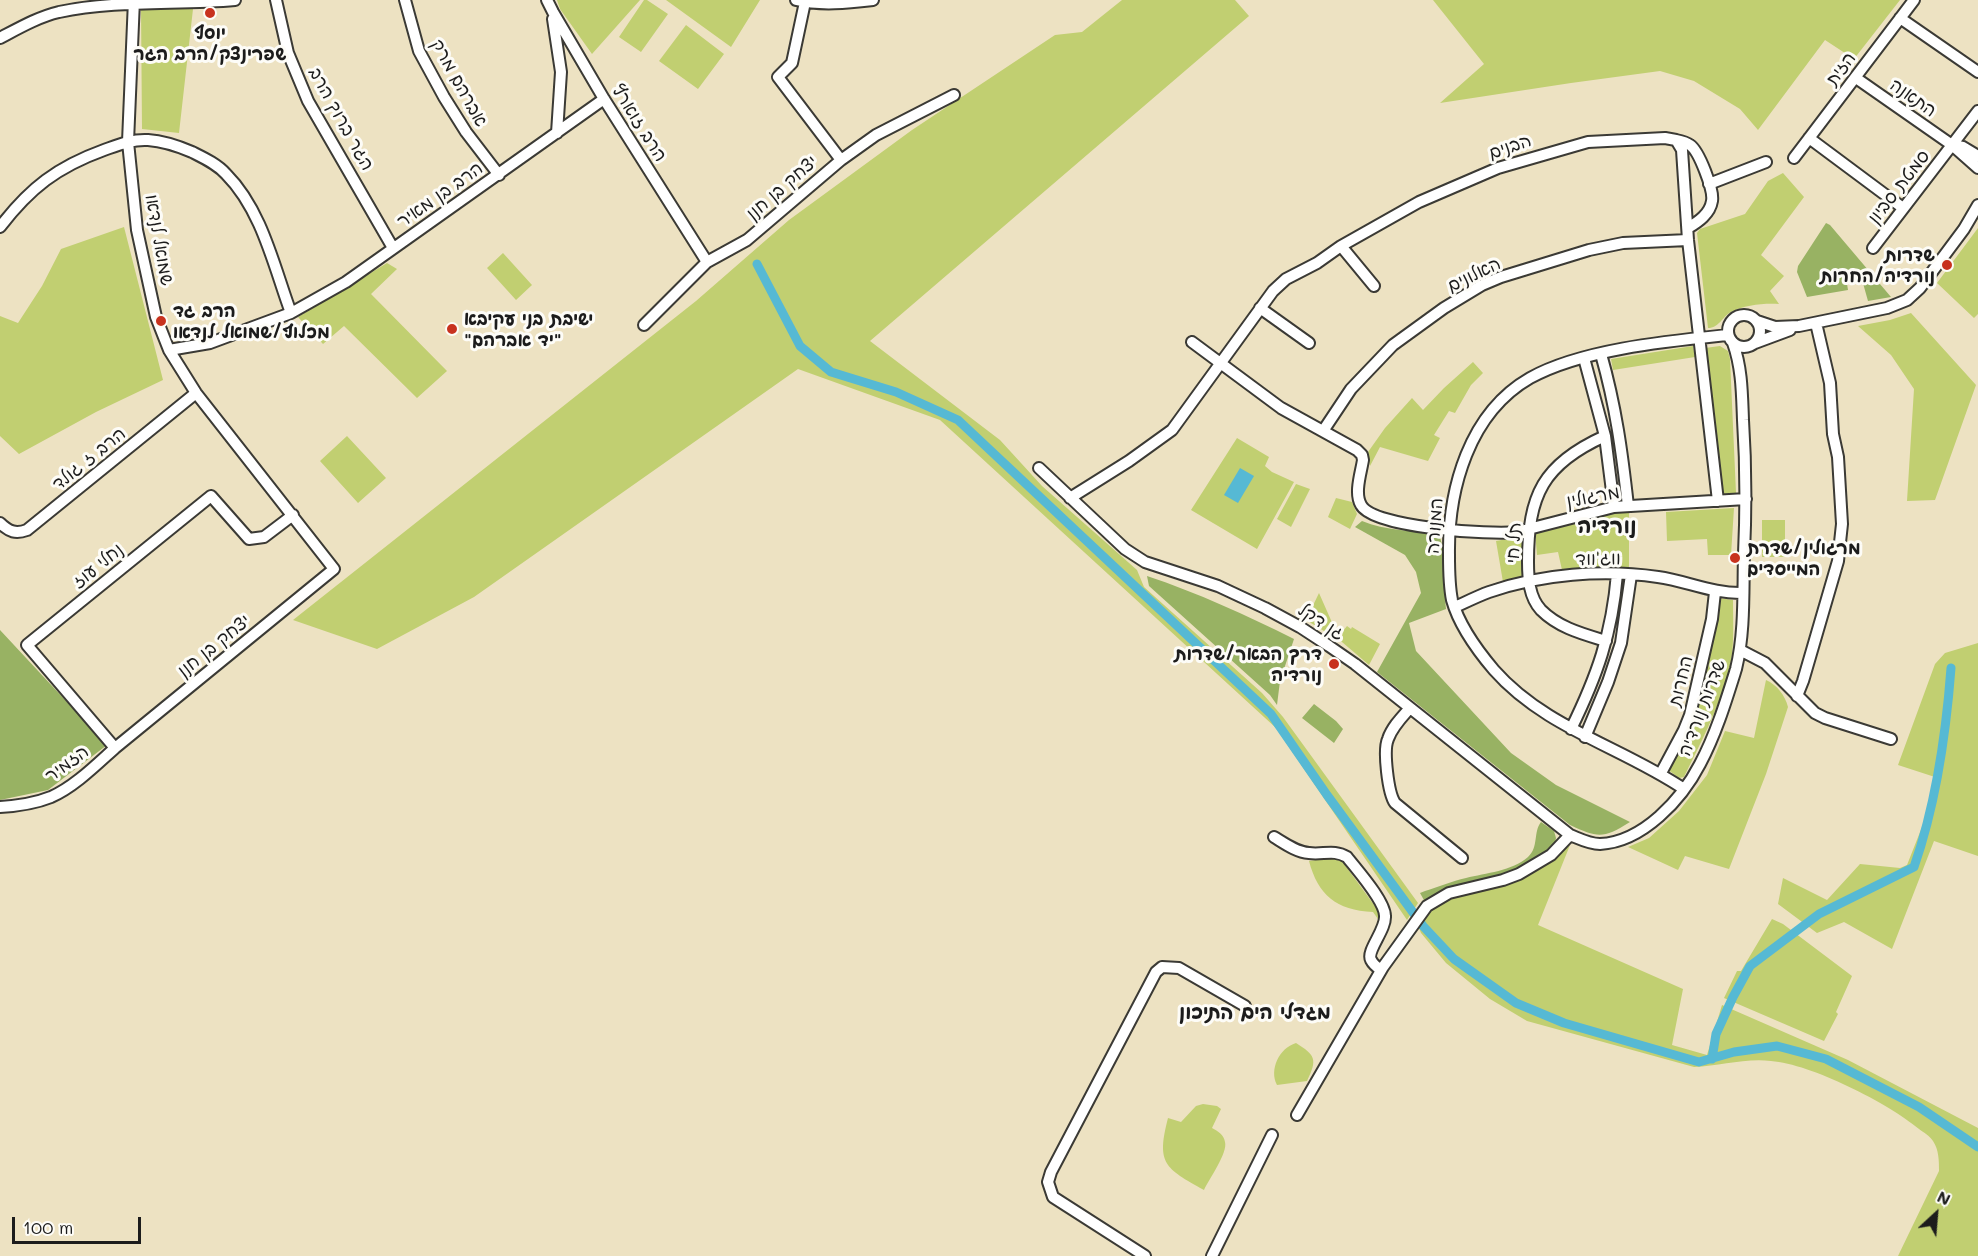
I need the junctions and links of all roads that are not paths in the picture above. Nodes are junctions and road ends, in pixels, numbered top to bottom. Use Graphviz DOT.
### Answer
graph roads {
  1 [pos="235,0"];
  2 [pos="276,0"];
  3 [pos="405,0"];
  4 [pos="547,0"];
  5 [pos="873,0"];
  6 [pos="1914,0"];
  7 [pos="801,1"];
  8 [pos="134,2"];
  9 [pos="553,12"];
  10 [pos="1900,18"];
  11 [pos="0,38"];
  12 [pos="1978,72"];
  13 [pos="1856,78"];
  14 [pos="954,95"];
  15 [pos="604,99"];
  16 [pos="1978,111"];
  17 [pos="557,133"];
  18 [pos="1809,138"];
  19 [pos="1676,140"];
  20 [pos="128,142"];
  21 [pos="1952,145"];
  22 [pos="1978,156"];
  23 [pos="1794,158"];
  24 [pos="841,160"];
  25 [pos="1766,162"];
  26 [pos="1978,168"];
  27 [pos="499,175"];
  28 [pos="1709,184"];
  29 [pos="1978,205"];
  30 [pos="1904,208"];
  31 [pos="1978,215"];
  32 [pos="0,227"];
  33 [pos="1964,229"];
  34 [pos="1688,234"];
  35 [pos="1341,246"];
  36 [pos="393,248"];
  37 [pos="1873,248"];
  38 [pos="707,262"];
  39 [pos="1374,286"];
  40 [pos="1260,308"];
  41 [pos="291,313"];
  42 [pos="1757,321"];
  43 [pos="1816,323"];
  44 [pos="644,325"];
  45 [pos="1799,326"];
  46 [pos="1699,338"];
  47 [pos="1730,339"];
  48 [pos="1192,342"];
  49 [pos="1309,343"];
  50 [pos="1753,345"];
  51 [pos="170,350"];
  52 [pos="1600,354"];
  53 [pos="1584,358"];
  54 [pos="1220,363"];
  55 [pos="1741,379"];
  56 [pos="196,393"];
  57 [pos="1323,431"];
  58 [pos="1605,436"];
  59 [pos="1039,468"];
  60 [pos="1070,498"];
  61 [pos="1746,499"];
  62 [pos="1718,501"];
  63 [pos="1628,506"];
  64 [pos="1614,507"];
  65 [pos="293,515"];
  66 [pos="0,523"];
  67 [pos="1529,528"];
  68 [pos="1449,529"];
  69 [pos="334,569"];
  70 [pos="1617,574"];
  71 [pos="1631,575"];
  72 [pos="1529,581"];
  73 [pos="1715,592"];
  74 [pos="1743,593"];
  75 [pos="1472,594"];
  76 [pos="1454,604"];
  77 [pos="1606,641"];
  78 [pos="1740,650"];
  79 [pos="1797,696"];
  80 [pos="1410,708"];
  81 [pos="1571,729"];
  82 [pos="1585,737"];
  83 [pos="1891,739"];
  84 [pos="115,748"];
  85 [pos="1661,773"];
  86 [pos="1684,789"];
  87 [pos="0,807"];
  88 [pos="1570,835"];
  89 [pos="1274,837"];
  90 [pos="1462,858"];
  91 [pos="1382,970"];
  92 [pos="1245,1006"];
  93 [pos="1297,1115"];
  94 [pos="1272,1135"];
  95 [pos="1145,1256"];
  96 [pos="1212,1256"];
  1 -- 8 [label="street"];
  2 -- 36 [label="street, הגר ברוך הרב"];
  3 -- 27 [label="street, אברהם מרק"];
  4 -- 9 [label="street, הרב זוארץ"];
  5 -- 7 [label="street"];
  6 -- 10 [label="street, הזית"];
  7 -- 24 [label="street"];
  8 -- 11 [label="street"];
  8 -- 20 [label="street, שמואל לנדאו"];
  9 -- 15 [label="street, הרב זוארץ"];
  9 -- 17 [label="street"];
  10 -- 12 [label="street"];
  10 -- 13 [label="street, הזית"];
  13 -- 18 [label="street, הזית"];
  13 -- 21 [label="street, התאנה"];
  14 -- 24 [label="street, יצחק בן חנן"];
  15 -- 17 [label="street, הרב בן מאיר"];
  15 -- 38 [label="street, הרב זוארץ"];
  16 -- 21 [label="street, סמטת סביון"];
  17 -- 27 [label="street, הרב בן מאיר"];
  18 -- 23 [label="street, הזית"];
  18 -- 30 [label="street"];
  19 -- 28 [label="street"];
  19 -- 34 [label="street"];
  19 -- 35 [label="street, הבנים"];
  20 -- 32 [label="street"];
  20 -- 41 [label="street"];
  20 -- 51 [label="street, שמואל לנדאו"];
  21 -- 22 [label="street, התאנה"];
  21 -- 26 [label="street, התאנה"];
  21 -- 30 [label="street, סמטת סביון"];
  24 -- 38 [label="street, יצחק בן חנן"];
  25 -- 28 [label="street"];
  27 -- 36 [label="street, הרב בן מאיר"];
  28 -- 34 [label="street"];
  29 -- 33 [label="street"];
  30 -- 37 [label="street, סמטת סביון"];
  31 -- 33 [label="street"];
  33 -- 43 [label="street"];
  34 -- 46 [label="street"];
  34 -- 57 [label="street, האלונים"];
  35 -- 39 [label="street"];
  35 -- 40 [label="street, הבנים"];
  36 -- 41 [label="street, הרב בן מאיר"];
  38 -- 44 [label="street, יצחק בן חנן"];
  40 -- 49 [label="street"];
  40 -- 54 [label="street, הבנים"];
  41 -- 51 [label="street, הרב בן מאיר"];
  42 -- 45 [label="street"];
  42 -- 47 [label="street"];
  42 -- 50 [label="street"];
  43 -- 45 [label="street"];
  43 -- 79 [label="street"];
  45 -- 50 [label="street"];
  46 -- 47 [label="street, המנורה"];
  46 -- 52 [label="street, המנורה"];
  46 -- 62 [label="street"];
  47 -- 50 [label="street"];
  47 -- 55 [label="street, שדרות נורדיה"];
  48 -- 54 [label="street"];
  50 -- 55 [label="street, שדרות נורדיה"];
  51 -- 56 [label="street, שמואל לנדאו"];
  52 -- 53 [label="street, המנורה"];
  52 -- 63 [label="street"];
  53 -- 58 [label="street"];
  53 -- 68 [label="street, המנורה"];
  54 -- 57 [label="street"];
  54 -- 60 [label="street, הבנים"];
  55 -- 61 [label="street, שדרות נורדיה"];
  56 -- 65 [label="street, שמואל לנדאו"];
  56 -- 66 [label="street, הרב ז גולד"];
  57 -- 68 [label="street"];
  58 -- 64 [label="street"];
  58 -- 67 [label="street, תל חי"];
  59 -- 60 [label="street, גן דקל"];
  60 -- 80 [label="street, גן דקל"];
  61 -- 62 [label="street, מרגולין"];
  61 -- 74 [label="street, שדרות נורדיה"];
  62 -- 63 [label="street, מרגולין"];
  63 -- 64 [label="street, מרגולין"];
  64 -- 67 [label="street, מרגולין"];
  65 -- 69 [label="street, שמואל לנדאו"];
  65 -- 84 [label="street, נחלי עוז"];
  67 -- 68 [label="street, מרגולין"];
  67 -- 72 [label="street, תל חי"];
  68 -- 76 [label="street, המנורה"];
  69 -- 84 [label="street, יצחק בן חנן"];
  70 -- 71 [label="street, ווג'ווד"];
  70 -- 72 [label="street, ווג'ווד"];
  70 -- 77 [label="street"];
  71 -- 73 [label="street, ווג'ווד"];
  71 -- 82 [label="street"];
  72 -- 76 [label="street, ווג'ווד"];
  72 -- 77 [label="street, תל חי"];
  73 -- 74 [label="street, ווג'ווד"];
  73 -- 85 [label="street, החרות"];
  74 -- 78 [label="street, שדרות נורדיה"];
  75 -- 76 [label="street"];
  76 -- 81 [label="street, המנורה"];
  77 -- 81 [label="street"];
  78 -- 79 [label="street"];
  78 -- 86 [label="street, שדרות נורדיה"];
  79 -- 83 [label="street"];
  80 -- 88 [label="street, גן דקל"];
  80 -- 90 [label="street"];
  81 -- 82 [label="street, המנורה"];
  82 -- 85 [label="street, המנורה"];
  84 -- 87 [label="street, הזמיר"];
  85 -- 86 [label="street, המנורה"];
  86 -- 88 [label="street, שדרות נורדיה"];
  88 -- 91 [label="street"];
  89 -- 91 [label="street"];
  91 -- 93 [label="street"];
  92 -- 95 [label="street"];
  94 -- 96 [label="street"];
}
